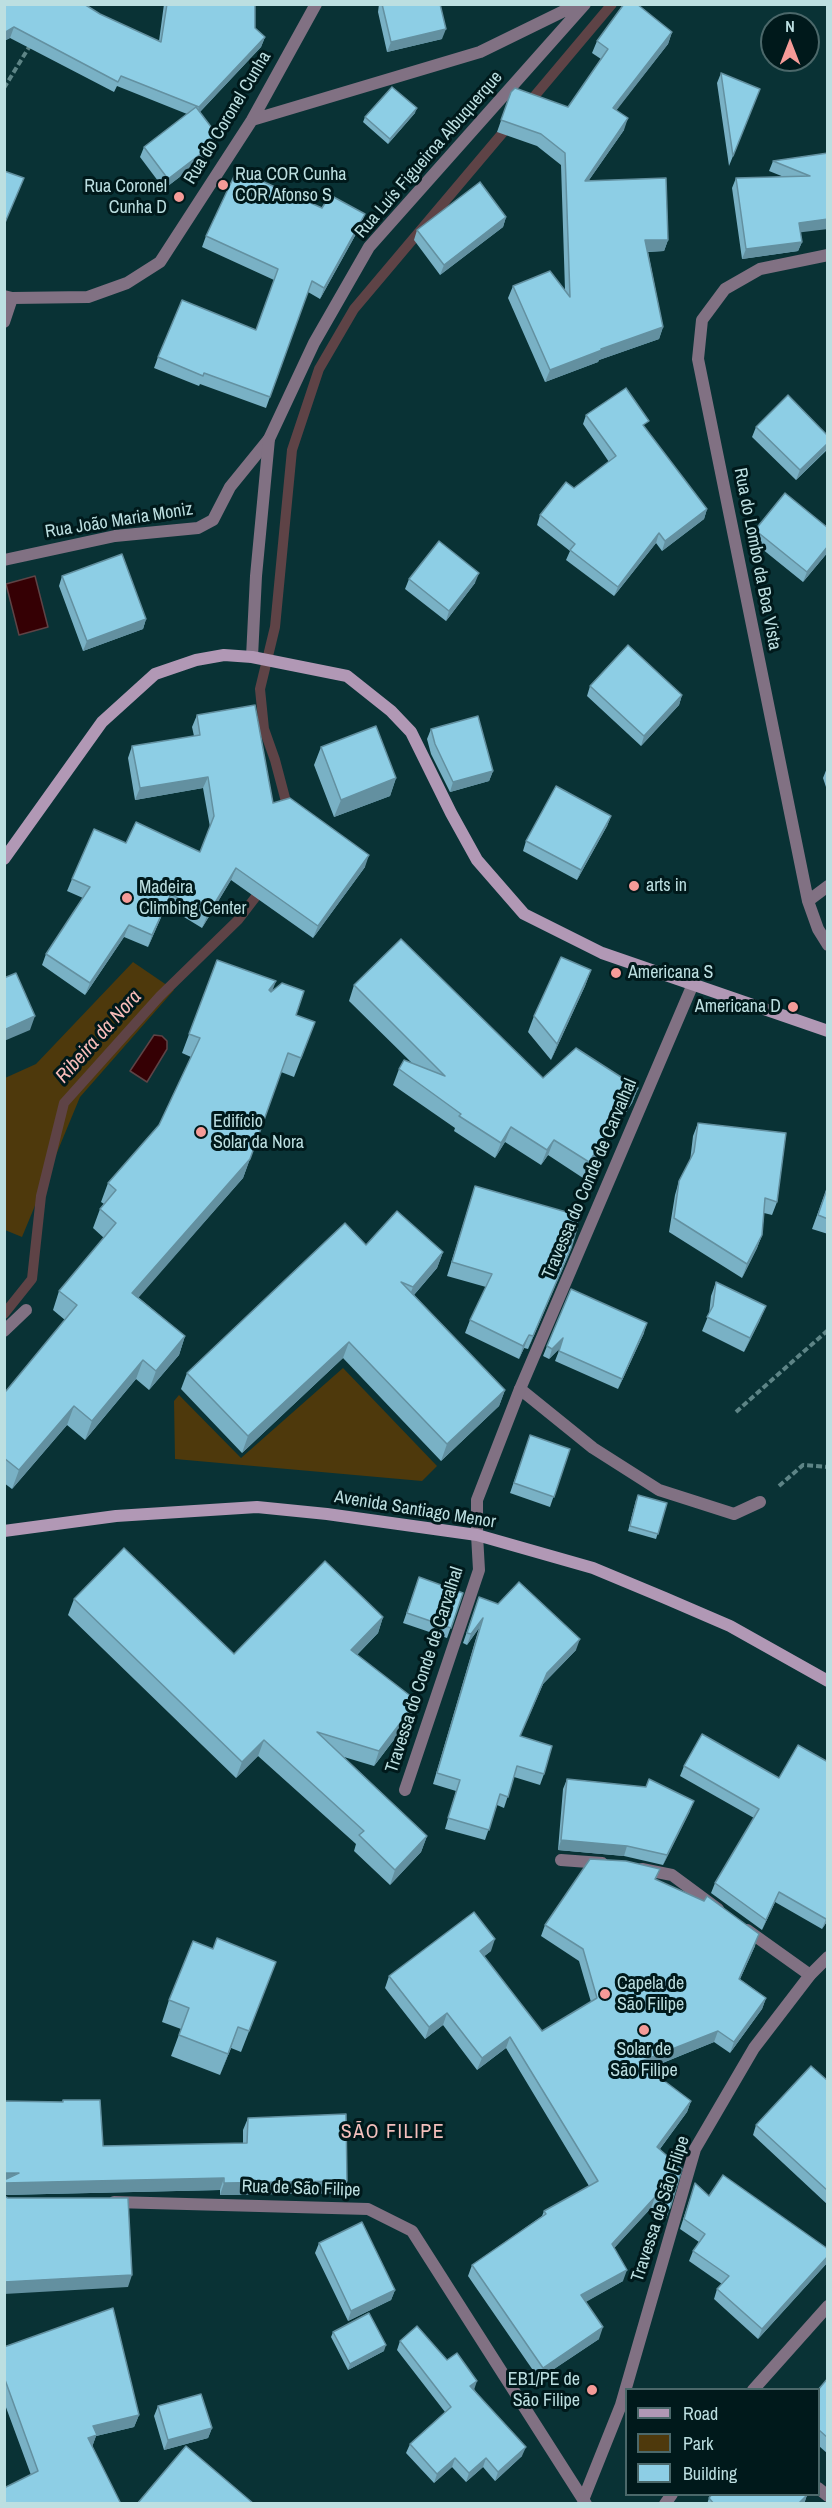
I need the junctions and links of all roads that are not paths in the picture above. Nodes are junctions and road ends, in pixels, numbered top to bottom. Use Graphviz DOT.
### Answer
graph roads {
  1 [pos="316,4"];
  2 [pos="578,4"];
  3 [pos="585,4"];
  4 [pos="252,120"];
  5 [pos="828,255"];
  6 [pos="8,297"];
  7 [pos="4,322"];
  8 [pos="269,439"];
  9 [pos="4,560"];
  10 [pos="252,657"];
  11 [pos="4,859"];
  12 [pos="828,886"];
  13 [pos="808,901"];
  14 [pos="828,945"];
  15 [pos="693,984"];
  16 [pos="828,1031"];
  17 [pos="26,1310"];
  18 [pos="4,1331"];
  19 [pos="520,1389"];
  20 [pos="760,1502"];
  21 [pos="4,1531"];
  22 [pos="477,1535"];
  23 [pos="828,1681"];
  24 [pos="405,1790"];
  25 [pos="561,1860"];
  26 [pos="612,1863"];
  27 [pos="633,1866"];
  28 [pos="828,1957"];
  29 [pos="810,1976"];
  30 [pos="100,2201"];
  31 [pos="828,2307"];
  32 [pos="626,2388"];
  33 [pos="755,2388"];
  34 [pos="625,2391"];
  35 [pos="584,2502"];
  1 -- 4 [label="street, Rua do Coronel Cunha"];
  2 -- 4 [label="street"];
  3 -- 8 [label="street, Rua Luís Figueiroa Albuquerque"];
  4 -- 6 [label="street, Rua do Coronel Cunha"];
  5 -- 13 [label="street, Rua do Lombo da Boa Vista"];
  6 -- 7 [label="street"];
  8 -- 9 [label="street, Rua João Maria Moniz"];
  8 -- 10 [label="street"];
  10 -- 11 [label="street"];
  10 -- 15 [label="street"];
  12 -- 13 [label="street"];
  13 -- 14 [label="street, Rua do Lombo da Boa Vista"];
  15 -- 16 [label="street"];
  15 -- 19 [label="street, Travessa do Conde de Carvalhal"];
  17 -- 18 [label="street"];
  19 -- 20 [label="street"];
  19 -- 22 [label="street, Travessa do Conde de Carvalhal"];
  21 -- 22 [label="street, Avenida Santiago Menor"];
  22 -- 23 [label="street, Avenida Santiago Menor"];
  22 -- 24 [label="street, Travessa do Conde de Carvalhal"];
  25 -- 26 [label="street"];
  27 -- 29 [label="street"];
  28 -- 29 [label="street, Travessa de São Filipe"];
  29 -- 32 [label="street, Travessa de São Filipe"];
  30 -- 35 [label="street, Rua de São Filipe"];
  31 -- 33 [label="street"];
  34 -- 35 [label="street, Travessa de São Filipe"];
}
